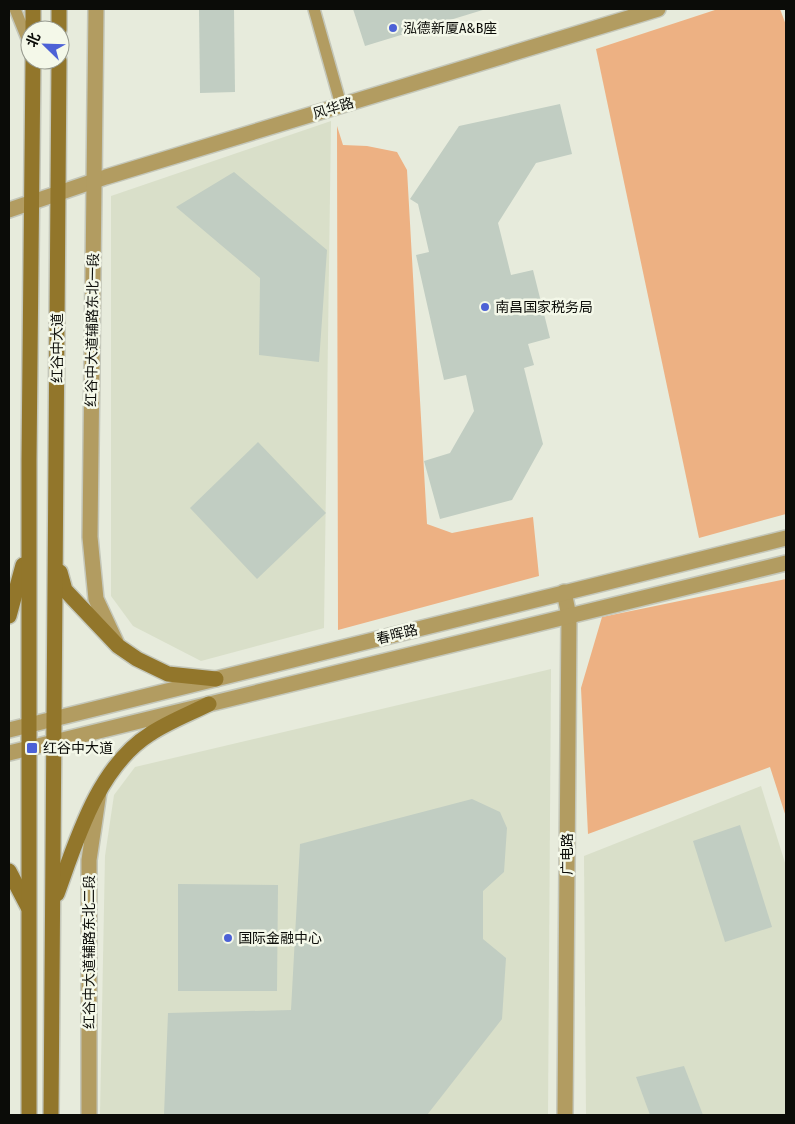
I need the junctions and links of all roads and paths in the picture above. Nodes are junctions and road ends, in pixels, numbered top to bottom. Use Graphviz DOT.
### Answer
graph roads {
  1 [pos="15,9"];
  2 [pos="96,9"];
  3 [pos="314,9"];
  4 [pos="658,9"];
  5 [pos="20,21"];
  6 [pos="33,70"];
  7 [pos="59,70"];
  8 [pos="341,105"];
  9 [pos="94,180"];
  10 [pos="58,193"];
  11 [pos="32,202"];
  12 [pos="9,210"];
  13 [pos="786,538"];
  14 [pos="29,542"];
  15 [pos="56,559"];
  16 [pos="786,563"];
  17 [pos="564,592"];
  18 [pos="9,616"];
  19 [pos="569,616"];
  20 [pos="118,646"];
  21 [pos="216,679"];
  22 [pos="208,704"];
  23 [pos="54,719"];
  24 [pos="29,725"];
  25 [pos="9,730"];
  26 [pos="54,742"];
  27 [pos="30,748"];
  28 [pos="9,753"];
  29 [pos="100,790"];
  30 [pos="9,871"];
  31 [pos="53,905"];
  32 [pos="30,911"];
  33 [pos="29,1115"];
  34 [pos="52,1115"];
  35 [pos="88,1115"];
  36 [pos="565,1115"];
  1 -- 5 [label="lane"];
  2 -- 9 [label="street, 红谷中大道辅路东北一段"];
  3 -- 8 [label="lane"];
  4 -- 8 [label="street, 风华路"];
  6 -- 11 [label="main road, 红谷中大道"];
  7 -- 10 [label="main road, 红谷中大道"];
  8 -- 9 [label="street, 风华路"];
  9 -- 10 [label="street, 风华路"];
  9 -- 20 [label="street, 红谷中大道辅路东北一段"];
  10 -- 11 [label="street, 风华路"];
  10 -- 15 [label="main road, 红谷中大道"];
  11 -- 12 [label="street, 风华路"];
  11 -- 14 [label="main road, 红谷中大道"];
  13 -- 17 [label="street, 春晖路"];
  14 -- 18 [label="main road"];
  14 -- 24 [label="main road, 红谷中大道"];
  15 -- 20 [label="main road"];
  15 -- 23 [label="main road, 红谷中大道"];
  16 -- 19 [label="street, 春晖路"];
  17 -- 19 [label="street, 广电路"];
  17 -- 21 [label="street, 春晖路"];
  19 -- 22 [label="street, 春晖路"];
  19 -- 36 [label="street, 广电路"];
  20 -- 21 [label="main road"];
  21 -- 23 [label="street, 春晖路"];
  22 -- 26 [label="street, 春晖路"];
  22 -- 29 [label="main road"];
  23 -- 24 [label="street, 春晖路"];
  23 -- 26 [label="main road, 红谷中大道"];
  24 -- 25 [label="street, 春晖路"];
  24 -- 27 [label="main road, 红谷中大道"];
  26 -- 27 [label="street, 春晖路"];
  26 -- 31 [label="main road, 红谷中大道"];
  27 -- 28 [label="street, 春晖路"];
  27 -- 32 [label="main road, 红谷中大道"];
  29 -- 31 [label="main road"];
  29 -- 35 [label="street, 红谷中大道辅路东北二段"];
  30 -- 32 [label="main road"];
  31 -- 34 [label="main road, 红谷中大道"];
  32 -- 33 [label="main road, 红谷中大道"];
}
